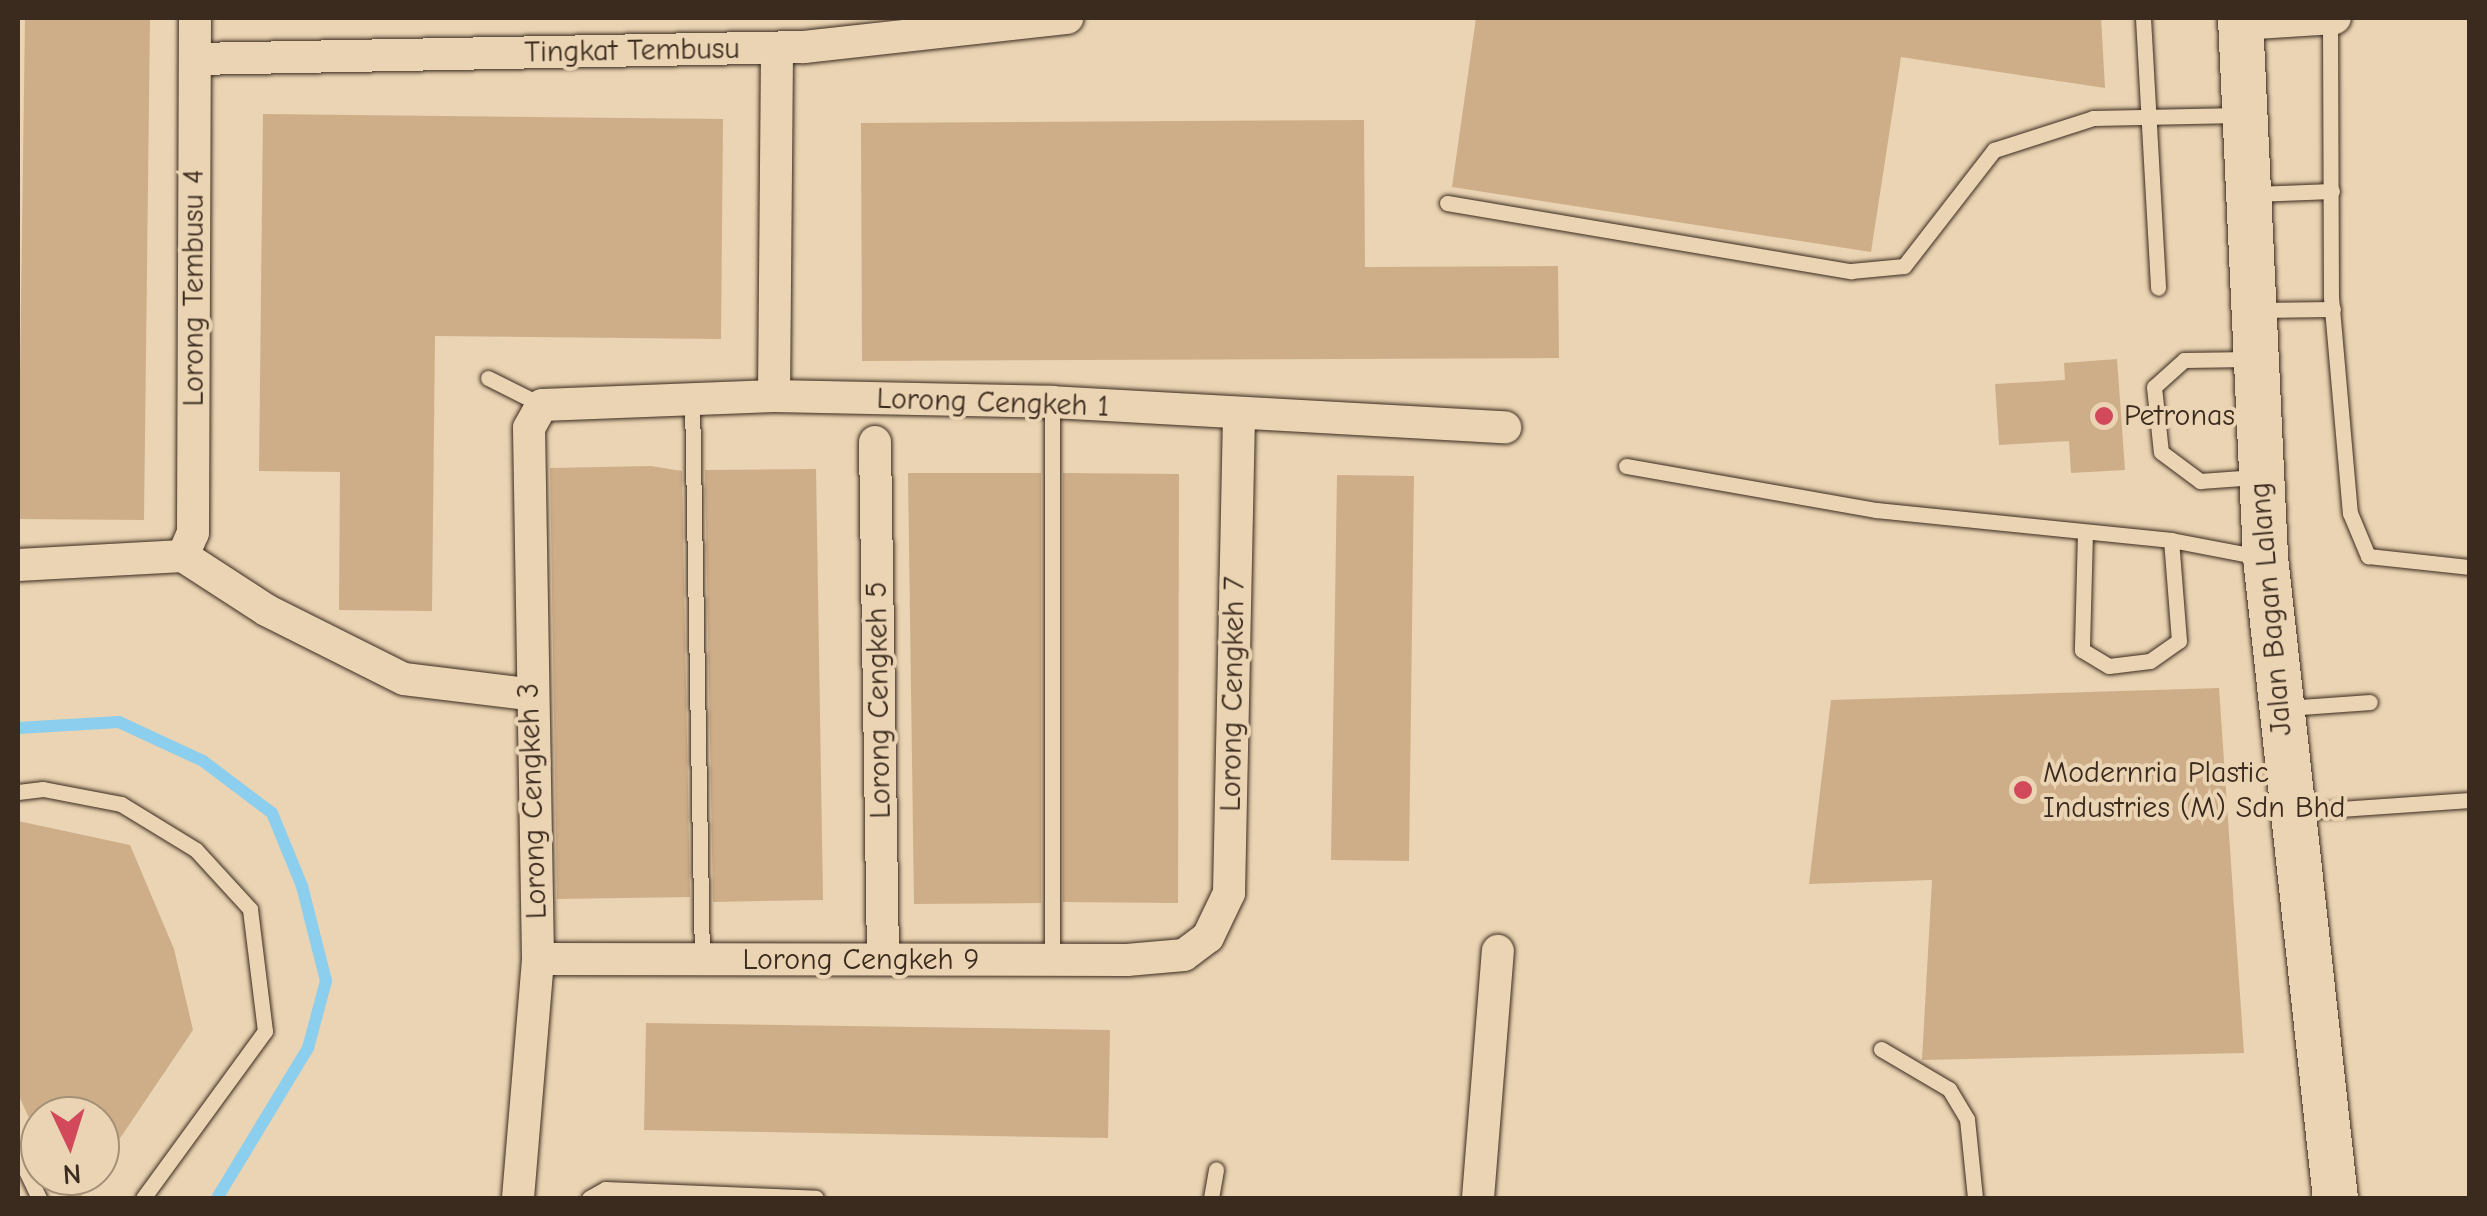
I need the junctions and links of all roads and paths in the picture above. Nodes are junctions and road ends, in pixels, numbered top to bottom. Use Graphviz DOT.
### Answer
graph roads {
  1 [pos="195,18"];
  2 [pos="1067,18"];
  3 [pos="2143,18"];
  4 [pos="2333,18"];
  5 [pos="2240,21"];
  6 [pos="776,48"];
  7 [pos="194,59"];
  8 [pos="2240,115"];
  9 [pos="2148,122"];
  10 [pos="2332,191"];
  11 [pos="2245,194"];
  12 [pos="1447,203"];
  13 [pos="2158,288"];
  14 [pos="2332,309"];
  15 [pos="2250,310"];
  16 [pos="2252,359"];
  17 [pos="488,378"];
  18 [pos="774,396"];
  19 [pos="692,398"];
  20 [pos="1052,402"];
  21 [pos="542,405"];
  22 [pos="1239,416"];
  23 [pos="1505,427"];
  24 [pos="875,442"];
  25 [pos="1626,466"];
  26 [pos="2260,476"];
  27 [pos="2085,532"];
  28 [pos="2171,540"];
  29 [pos="182,556"];
  30 [pos="2265,557"];
  31 [pos="18,565"];
  32 [pos="2470,568"];
  33 [pos="528,694"];
  34 [pos="2370,702"];
  35 [pos="2278,708"];
  36 [pos="18,792"];
  37 [pos="2470,800"];
  38 [pos="2288,812"];
  39 [pos="1498,952"];
  40 [pos="1184,955"];
  41 [pos="884,958"];
  42 [pos="538,959"];
  43 [pos="1052,959"];
  44 [pos="702,961"];
  45 [pos="1882,1049"];
  46 [pos="18,1154"];
  47 [pos="1216,1169"];
  48 [pos="39,1198"];
  49 [pos="144,1198"];
  50 [pos="518,1198"];
  51 [pos="589,1198"];
  52 [pos="816,1198"];
  53 [pos="1211,1198"];
  54 [pos="1478,1198"];
  55 [pos="1975,1198"];
  56 [pos="2335,1198"];
  1 -- 7 [label="street, Lorong Tembusu 4"];
  2 -- 6 [label="street, Tingkat Tembusu"];
  3 -- 9 [label="lane"];
  4 -- 5 [label="street"];
  4 -- 10 [label="lane"];
  5 -- 8 [label="main road, Jalan Bagan Lalang"];
  6 -- 7 [label="street, Tingkat Tembusu"];
  6 -- 18 [label="street"];
  7 -- 29 [label="street, Lorong Tembusu 4"];
  8 -- 9 [label="lane"];
  8 -- 11 [label="main road, Jalan Bagan Lalang"];
  9 -- 12 [label="lane"];
  9 -- 13 [label="lane"];
  10 -- 11 [label="lane"];
  10 -- 14 [label="lane"];
  11 -- 15 [label="main road, Jalan Bagan Lalang"];
  14 -- 15 [label="lane"];
  14 -- 32 [label="lane"];
  15 -- 16 [label="main road, Jalan Bagan Lalang"];
  16 -- 26 [label="main road, Jalan Bagan Lalang"];
  16 -- 26 [label="lane"];
  17 -- 21 [label="lane, Lorong Cengkeh 1"];
  18 -- 19 [label="street, Lorong Cengkeh 1"];
  18 -- 20 [label="street, Lorong Cengkeh 1"];
  19 -- 21 [label="street, Lorong Cengkeh 1"];
  19 -- 44 [label="lane"];
  20 -- 22 [label="street, Lorong Cengkeh 1"];
  20 -- 43 [label="lane"];
  21 -- 33 [label="street, Lorong Cengkeh 3"];
  22 -- 23 [label="street, Lorong Cengkeh 1"];
  22 -- 40 [label="street, Lorong Cengkeh 7"];
  24 -- 41 [label="street, Lorong Cengkeh 5"];
  25 -- 27 [label="lane"];
  26 -- 30 [label="main road, Jalan Bagan Lalang"];
  27 -- 28 [label="lane"];
  27 -- 28 [label="lane"];
  28 -- 30 [label="lane"];
  29 -- 31 [label="street"];
  29 -- 33 [label="street"];
  30 -- 35 [label="main road, Jalan Bagan Lalang"];
  33 -- 42 [label="street, Lorong Cengkeh 3"];
  34 -- 35 [label="lane"];
  35 -- 38 [label="main road, Jalan Bagan Lalang"];
  36 -- 49 [label="lane"];
  37 -- 38 [label="lane"];
  38 -- 56 [label="main road, Jalan Bagan Lalang"];
  39 -- 54 [label="street"];
  40 -- 43 [label="street, Lorong Cengkeh 9"];
  41 -- 43 [label="street, Lorong Cengkeh 9"];
  41 -- 44 [label="street, Lorong Cengkeh 9"];
  42 -- 44 [label="street, Lorong Cengkeh 9"];
  42 -- 50 [label="street, Lorong Cengkeh 3"];
  45 -- 55 [label="lane"];
  46 -- 48 [label="lane"];
  47 -- 53 [label="lane"];
  51 -- 52 [label="lane"];
}
